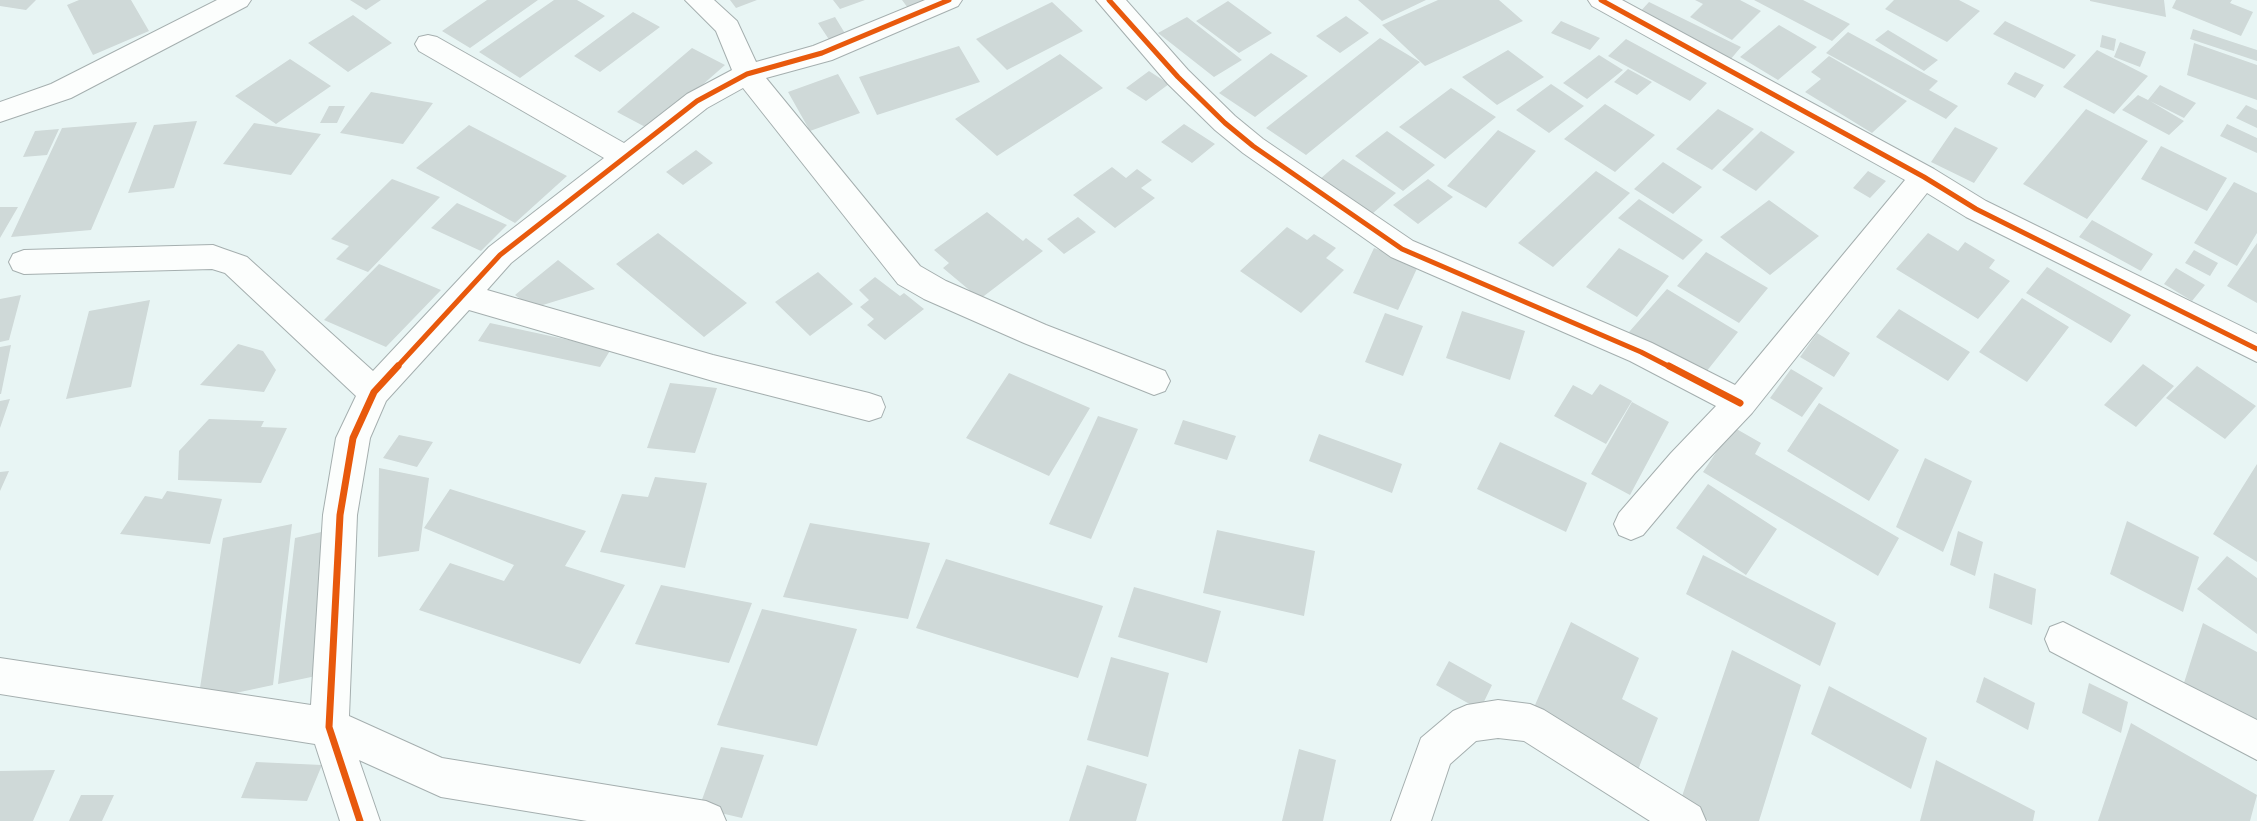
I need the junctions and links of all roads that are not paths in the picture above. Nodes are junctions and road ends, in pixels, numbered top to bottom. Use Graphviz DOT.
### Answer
graph roads {
  1 [pos="238,0"];
  2 [pos="698,0"];
  3 [pos="949,0"];
  4 [pos="1601,0"];
  5 [pos="1114,1"];
  6 [pos="428,44"];
  7 [pos="747,74"];
  8 [pos="0,111"];
  9 [pos="626,158"];
  10 [pos="1924,177"];
  11 [pos="24,262"];
  12 [pos="464,296"];
  13 [pos="2257,348"];
  14 [pos="1154,381"];
  15 [pos="374,392"];
  16 [pos="1740,404"];
  17 [pos="869,407"];
  18 [pos="1631,524"];
  19 [pos="2063,639"];
  20 [pos="0,676"];
  21 [pos="330,726"];
  22 [pos="2257,741"];
  23 [pos="360,821"];
  24 [pos="706,821"];
  25 [pos="1411,821"];
  26 [pos="1686,821"];
  1 -- 8 [label="street"];
  2 -- 7 [label="street"];
  3 -- 7 [label="street"];
  4 -- 10 [label="street"];
  5 -- 16 [label="street"];
  6 -- 9 [label="street"];
  7 -- 9 [label="street"];
  7 -- 14 [label="street"];
  9 -- 12 [label="street"];
  10 -- 13 [label="street"];
  10 -- 16 [label="street"];
  11 -- 15 [label="street"];
  12 -- 15 [label="street"];
  12 -- 17 [label="street"];
  15 -- 21 [label="street"];
  16 -- 18 [label="street"];
  19 -- 22 [label="street"];
  20 -- 21 [label="street"];
  21 -- 23 [label="street"];
  21 -- 24 [label="street"];
  25 -- 26 [label="street"];
}
